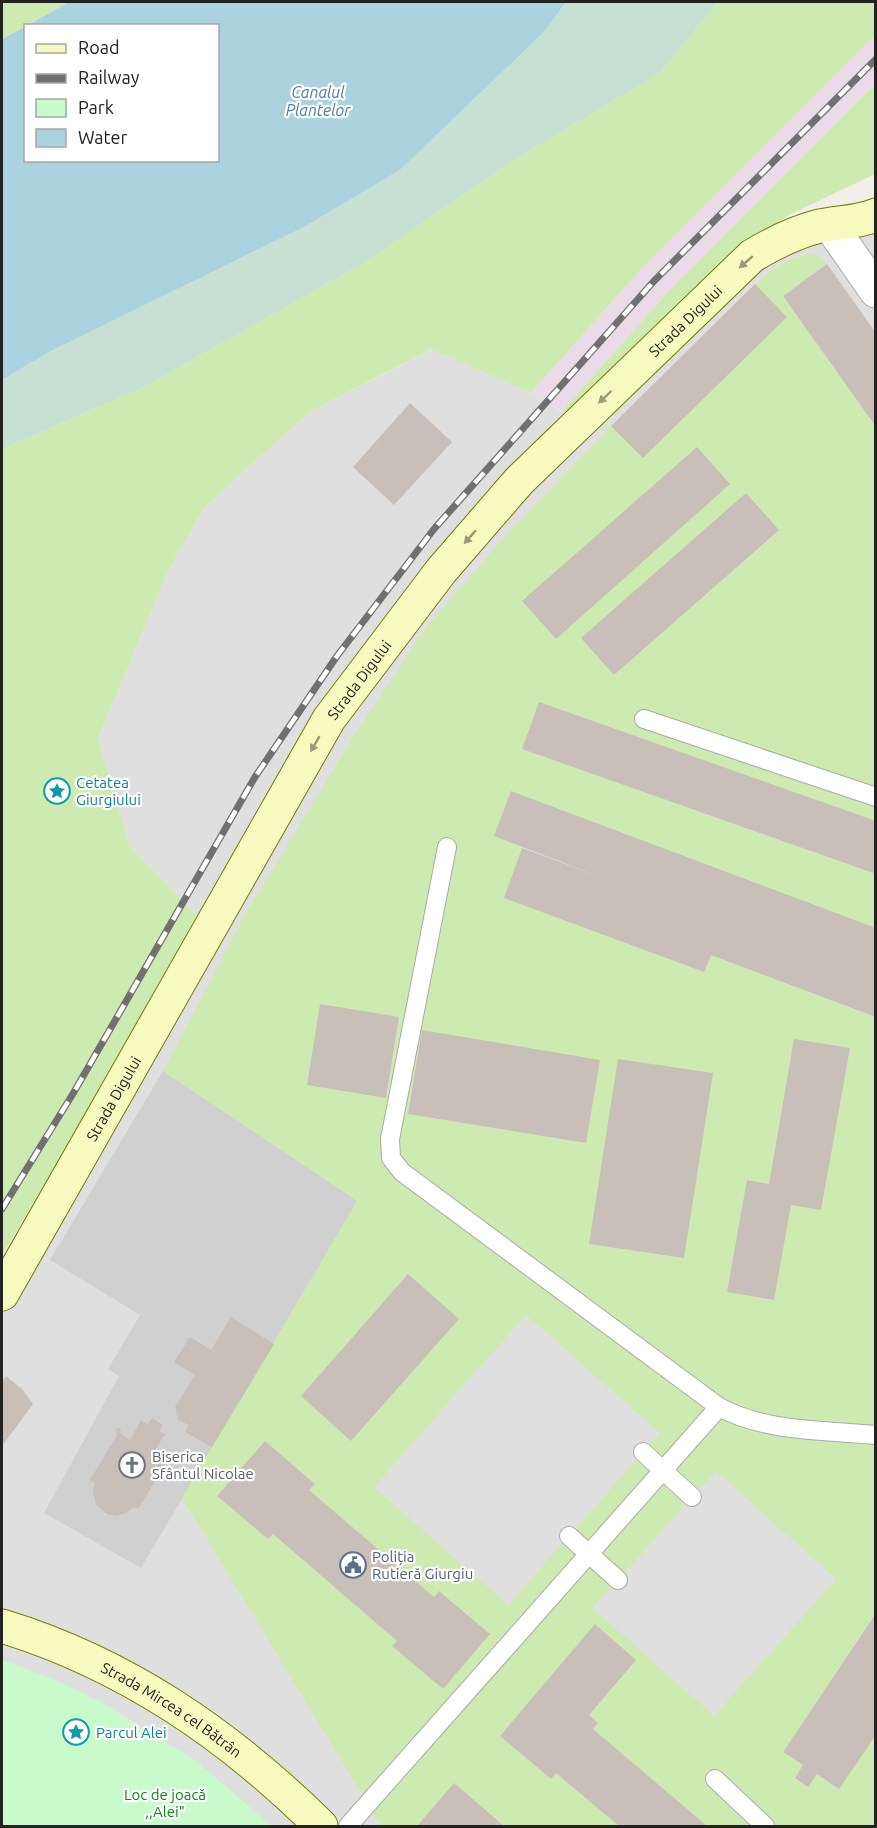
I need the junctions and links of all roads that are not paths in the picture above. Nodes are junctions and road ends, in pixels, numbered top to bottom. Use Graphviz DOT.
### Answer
graph roads {
  1 [pos="876,214"];
  2 [pos="830,225"];
  3 [pos="876,291"];
  4 [pos="644,719"];
  5 [pos="876,797"];
  6 [pos="447,848"];
  7 [pos="2,1294"];
  8 [pos="719,1407"];
  9 [pos="876,1435"];
  10 [pos="644,1452"];
  11 [pos="663,1470"];
  12 [pos="692,1497"];
  13 [pos="569,1536"];
  14 [pos="589,1554"];
  15 [pos="618,1580"];
  16 [pos="2,1626"];
  17 [pos="715,1779"];
  18 [pos="321,1827"];
  19 [pos="348,1827"];
  20 [pos="765,1827"];
  1 -- 2 [label="street, Strada Digului"];
  2 -- 3 [label="street"];
  2 -- 7 [label="street, Strada Digului, one-way"];
  4 -- 5 [label="lane"];
  6 -- 8 [label="lane"];
  8 -- 9 [label="lane"];
  8 -- 11 [label="lane"];
  10 -- 11 [label="lane"];
  11 -- 12 [label="lane"];
  11 -- 14 [label="lane"];
  13 -- 14 [label="lane"];
  14 -- 15 [label="lane"];
  14 -- 19 [label="lane"];
  16 -- 18 [label="street, Strada Mircea cel Bătrân"];
  17 -- 20 [label="lane"];
}
